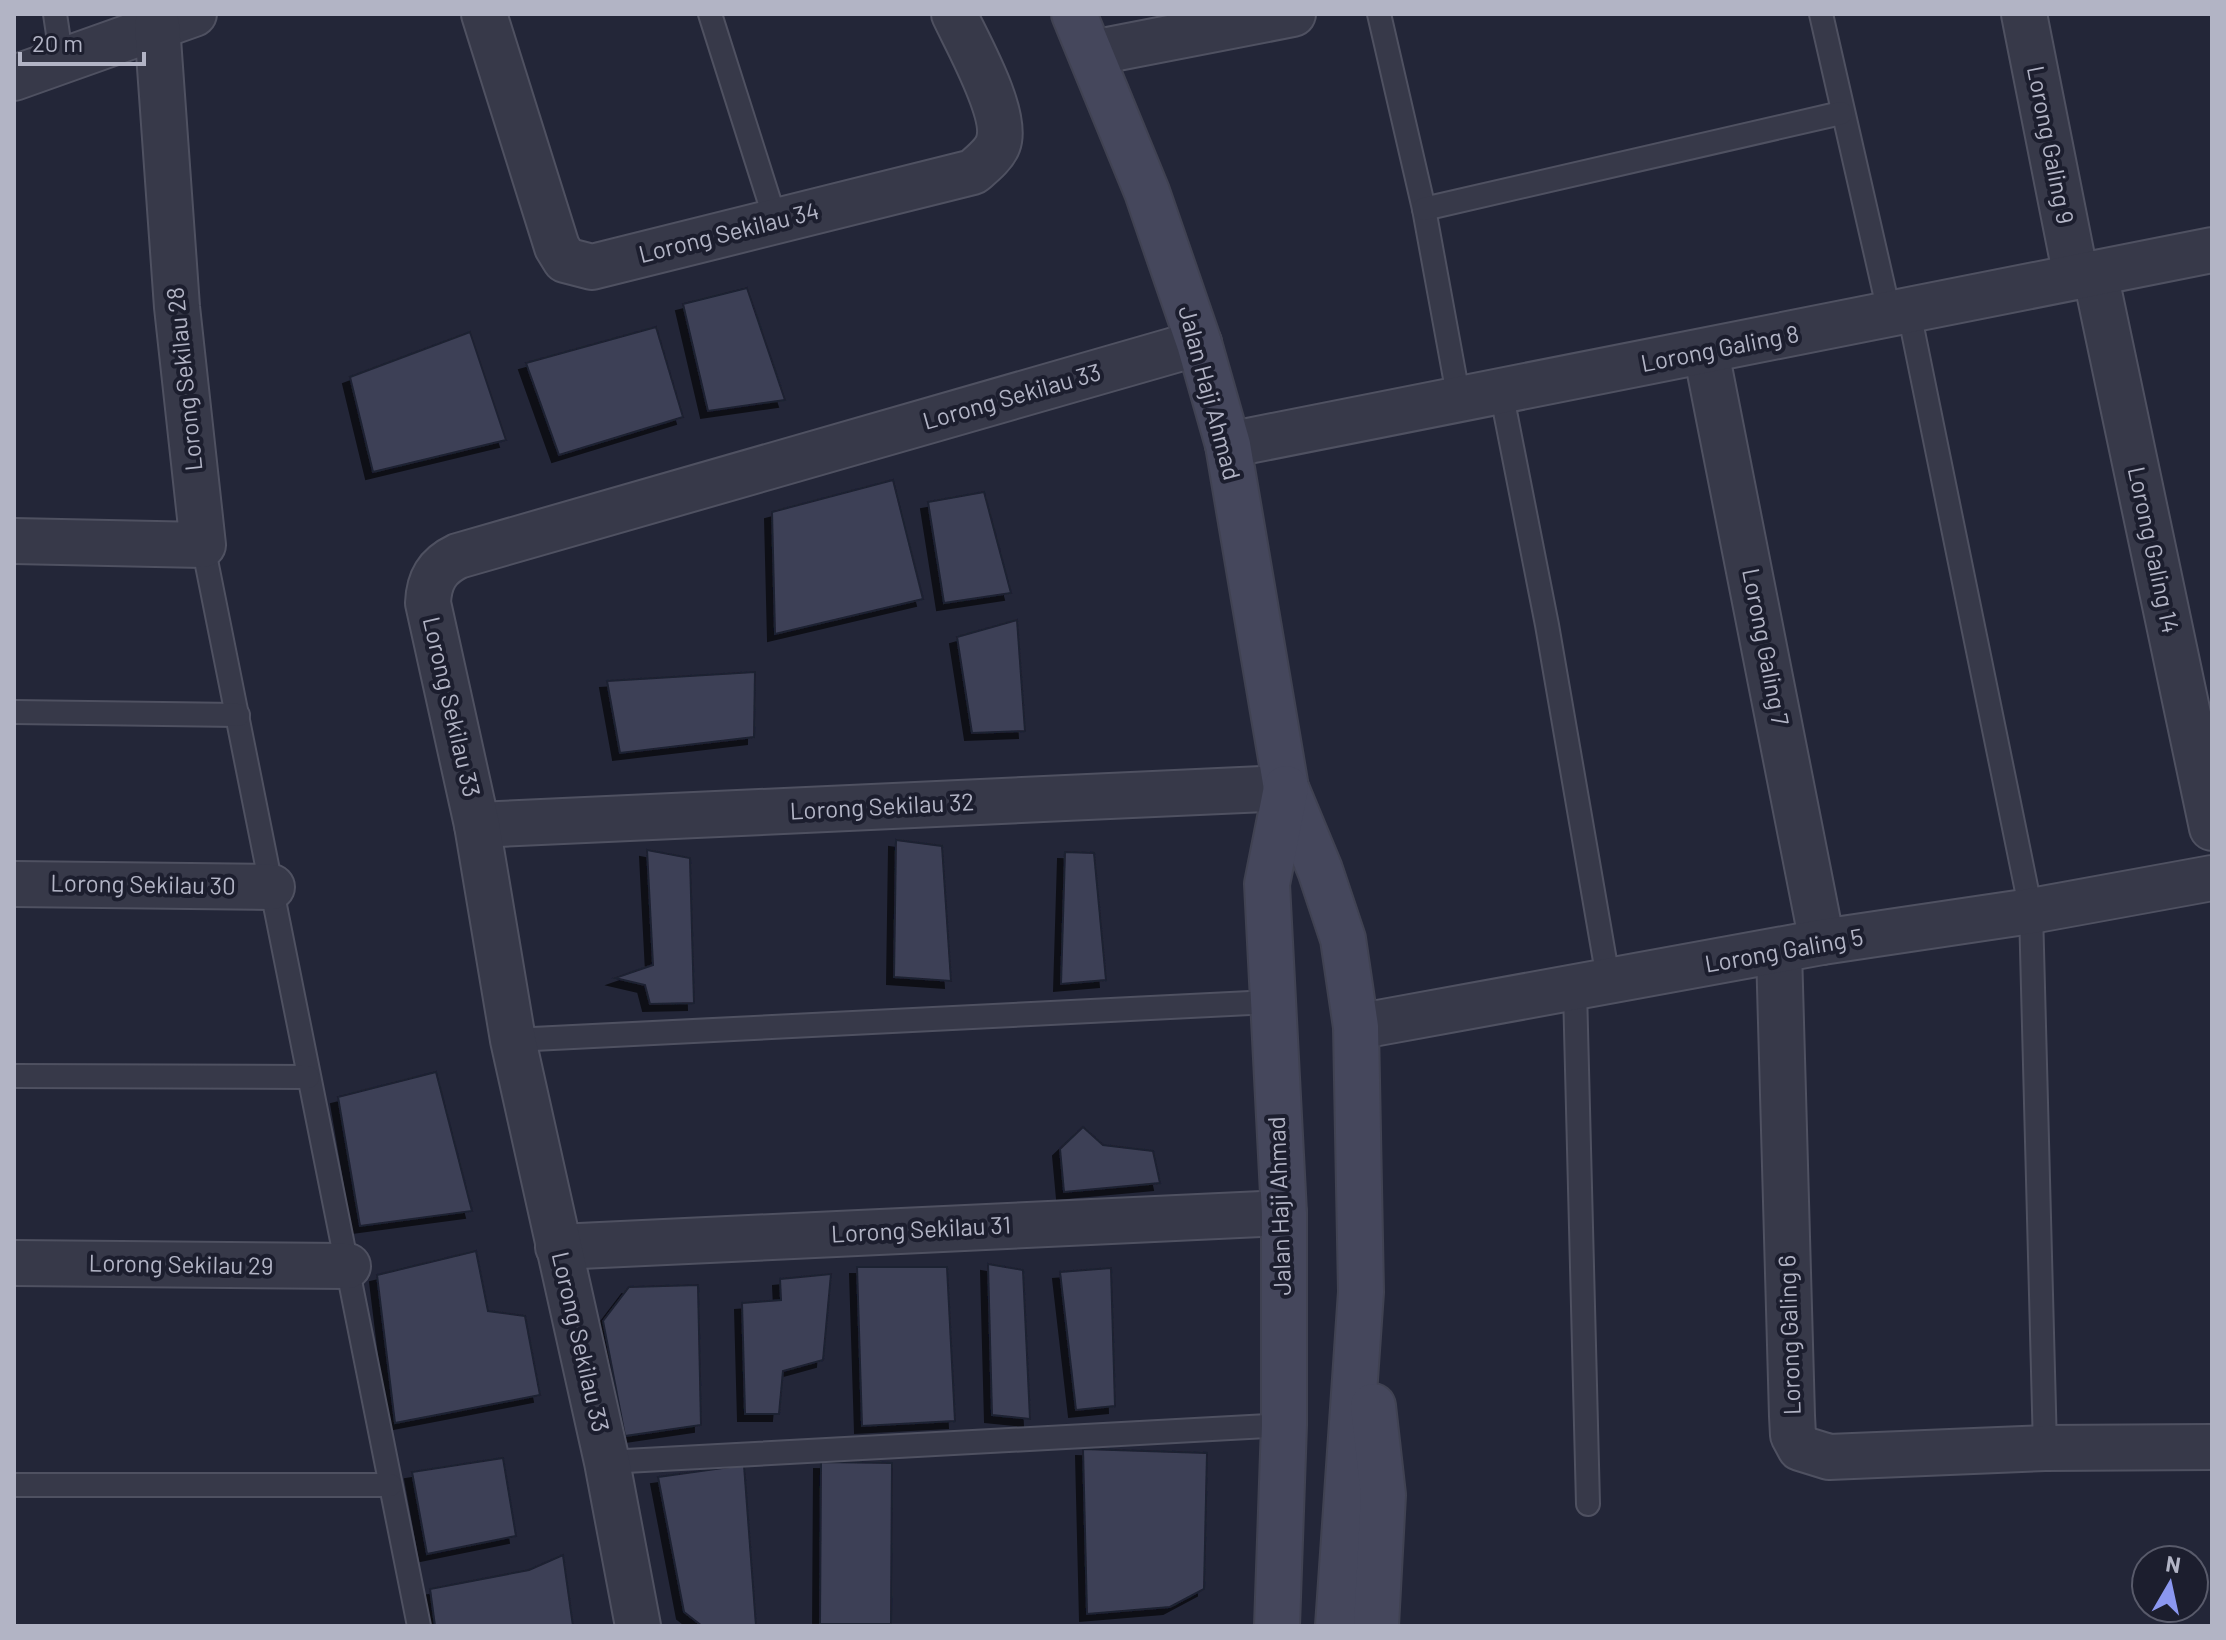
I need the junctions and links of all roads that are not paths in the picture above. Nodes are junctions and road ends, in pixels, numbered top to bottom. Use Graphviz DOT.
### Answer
graph roads {
  1 [pos="55,14"];
  2 [pos="484,14"];
  3 [pos="710,14"];
  4 [pos="954,14"];
  5 [pos="1074,14"];
  6 [pos="1293,14"];
  7 [pos="1379,14"];
  8 [pos="1821,14"];
  9 [pos="2024,14"];
  10 [pos="175,20"];
  11 [pos="1176,26"];
  12 [pos="1092,53"];
  13 [pos="62,61"];
  14 [pos="14,78"];
  15 [pos="1841,113"];
  16 [pos="1424,209"];
  17 [pos="776,222"];
  18 [pos="2212,250"];
  19 [pos="2086,275"];
  20 [pos="1900,314"];
  21 [pos="1199,343"];
  22 [pos="1706,352"];
  23 [pos="1501,391"];
  24 [pos="1459,400"];
  25 [pos="1228,445"];
  26 [pos="14,541"];
  27 [pos="203,545"];
  28 [pos="14,712"];
  29 [pos="238,715"];
  30 [pos="1286,788"];
  31 [pos="477,825"];
  32 [pos="2212,828"];
  33 [pos="2212,878"];
  34 [pos="14,884"];
  35 [pos="272,887"];
  36 [pos="2031,911"];
  37 [pos="1822,942"];
  38 [pos="1779,951"];
  39 [pos="1592,987"];
  40 [pos="1270,1002"];
  41 [pos="1356,1027"];
  42 [pos="513,1040"];
  43 [pos="14,1076"];
  44 [pos="308,1077"];
  45 [pos="1284,1213"];
  46 [pos="558,1247"];
  47 [pos="14,1263"];
  48 [pos="348,1266"];
  49 [pos="1361,1292"];
  50 [pos="1284,1425"];
  51 [pos="2212,1447"];
  52 [pos="2045,1448"];
  53 [pos="607,1462"];
  54 [pos="14,1485"];
  55 [pos="390,1485"];
  56 [pos="1588,1504"];
  57 [pos="419,1626"];
  58 [pos="638,1626"];
  59 [pos="1277,1626"];
  60 [pos="1338,1626"];
  61 [pos="1376,1626"];
  1 -- 13 [label="lane"];
  2 -- 17 [label="street, Lorong Sekilau 34"];
  3 -- 17 [label="lane"];
  4 -- 17 [label="street, Lorong Sekilau 34"];
  5 -- 12 [label="street, Jalan Haji Ahmad"];
  6 -- 11 [label="street"];
  7 -- 16 [label="lane"];
  8 -- 15 [label="lane"];
  9 -- 19 [label="street, Lorong Galing 9"];
  10 -- 13 [label="street"];
  10 -- 27 [label="street, Lorong Sekilau 28"];
  11 -- 12 [label="street"];
  12 -- 21 [label="street, Jalan Haji Ahmad"];
  13 -- 14 [label="street"];
  15 -- 16 [label="lane"];
  15 -- 20 [label="lane"];
  16 -- 24 [label="lane"];
  18 -- 19 [label="street, Lorong Galing 8"];
  19 -- 20 [label="street, Lorong Galing 8"];
  19 -- 32 [label="street, Lorong Galing 14"];
  20 -- 22 [label="street, Lorong Galing 8"];
  20 -- 36 [label="lane"];
  21 -- 25 [label="street, Jalan Haji Ahmad"];
  21 -- 31 [label="street, Lorong Sekilau 33"];
  22 -- 23 [label="street, Lorong Galing 8"];
  22 -- 37 [label="street, Lorong Galing 7"];
  23 -- 24 [label="street, Lorong Galing 8"];
  23 -- 39 [label="lane"];
  24 -- 25 [label="street, Lorong Galing 8"];
  25 -- 30 [label="street, Jalan Haji Ahmad"];
  26 -- 27 [label="street"];
  27 -- 29 [label="lane"];
  28 -- 29 [label="lane"];
  29 -- 35 [label="lane"];
  30 -- 31 [label="street, Lorong Sekilau 32"];
  30 -- 40 [label="street, Jalan Haji Ahmad"];
  30 -- 41 [label="street, Jalan Haji Ahmad"];
  31 -- 42 [label="street, Lorong Sekilau 33"];
  33 -- 36 [label="street, Lorong Galing 5"];
  34 -- 35 [label="street, Lorong Sekilau 30"];
  35 -- 44 [label="lane"];
  36 -- 37 [label="street, Lorong Galing 5"];
  36 -- 52 [label="lane"];
  37 -- 38 [label="street, Lorong Galing 5"];
  38 -- 39 [label="street, Lorong Galing 5"];
  38 -- 52 [label="street, Lorong Galing 6"];
  39 -- 41 [label="street, Lorong Galing 5"];
  39 -- 56 [label="lane"];
  40 -- 42 [label="lane"];
  40 -- 45 [label="street, Jalan Haji Ahmad"];
  41 -- 49 [label="street, Jalan Haji Ahmad"];
  42 -- 46 [label="street, Lorong Sekilau 33"];
  43 -- 44 [label="lane"];
  44 -- 48 [label="lane"];
  45 -- 46 [label="street, Lorong Sekilau 31"];
  45 -- 50 [label="street, Jalan Haji Ahmad"];
  46 -- 53 [label="street, Lorong Sekilau 33"];
  47 -- 48 [label="street, Lorong Sekilau 29"];
  48 -- 55 [label="lane"];
  49 -- 60 [label="street, Jalan Haji Ahmad"];
  49 -- 61 [label="street, Jalan Haji Ahmad"];
  50 -- 53 [label="lane"];
  50 -- 59 [label="street, Jalan Haji Ahmad"];
  51 -- 52 [label="street, Lorong Galing 6"];
  53 -- 58 [label="street, Lorong Sekilau 33"];
  54 -- 55 [label="lane"];
  55 -- 57 [label="lane"];
}
